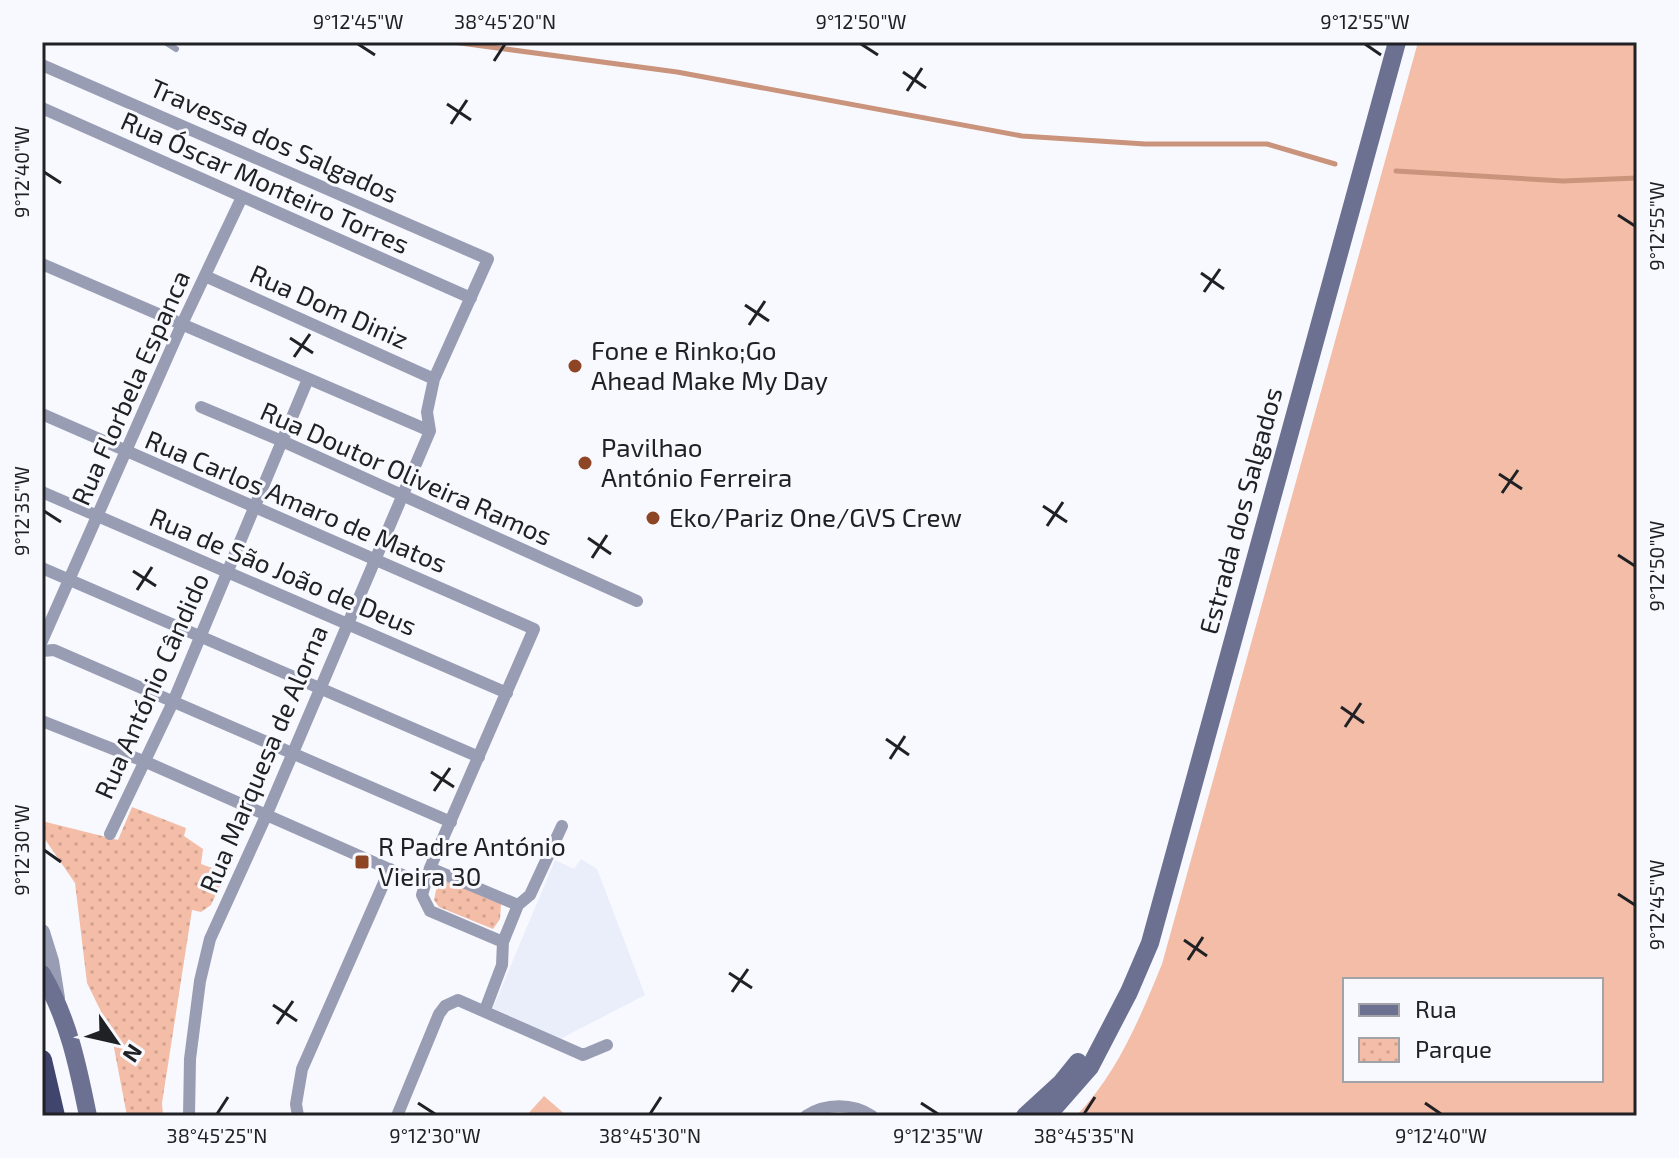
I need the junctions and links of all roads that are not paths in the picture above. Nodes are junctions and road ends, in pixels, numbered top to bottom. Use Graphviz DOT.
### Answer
graph roads {
  1 [pos="165,42"];
  2 [pos="1397,42"];
  3 [pos="176,49"];
  4 [pos="42,65"];
  5 [pos="42,108"];
  6 [pos="242,197"];
  7 [pos="42,264"];
  8 [pos="205,276"];
  9 [pos="471,298"];
  10 [pos="182,324"];
  11 [pos="308,379"];
  12 [pos="434,379"];
  13 [pos="201,407"];
  14 [pos="42,414"];
  15 [pos="430,431"];
  16 [pos="282,441"];
  17 [pos="126,452"];
  18 [pos="42,492"];
  19 [pos="402,496"];
  20 [pos="255,506"];
  21 [pos="98,516"];
  22 [pos="374,560"];
  23 [pos="42,568"];
  24 [pos="227,572"];
  25 [pos="70,581"];
  26 [pos="637,601"];
  27 [pos="346,623"];
  28 [pos="201,637"];
  29 [pos="42,641"];
  30 [pos="42,651"];
  31 [pos="321,688"];
  32 [pos="507,693"];
  33 [pos="173,702"];
  34 [pos="42,721"];
  35 [pos="292,753"];
  36 [pos="479,757"];
  37 [pos="146,762"];
  38 [pos="266,816"];
  39 [pos="451,822"];
  40 [pos="562,826"];
  41 [pos="110,834"];
  42 [pos="430,868"];
  43 [pos="390,869"];
  44 [pos="422,890"];
  45 [pos="518,905"];
  46 [pos="42,932"];
  47 [pos="503,942"];
  48 [pos="42,974"];
  49 [pos="1129,992"];
  50 [pos="57,1000"];
  51 [pos="485,1010"];
  52 [pos="607,1045"];
  53 [pos="42,1060"];
  54 [pos="869,1115"];
  55 [pos="55,1116"];
  56 [pos="88,1116"];
  57 [pos="189,1116"];
  58 [pos="298,1116"];
  59 [pos="397,1116"];
  60 [pos="806,1116"];
  61 [pos="1025,1116"];
  62 [pos="1047,1116"];
  1 -- 3 [label="lane"];
  2 -- 49 [label="main road, Estrada dos Salgados"];
  4 -- 9 [label="street, Travessa dos Salgados"];
  5 -- 6 [label="street, Rua Óscar Monteiro Torres"];
  6 -- 8 [label="street, Rua Florbela Espanca"];
  6 -- 9 [label="street, Rua Óscar Monteiro Torres"];
  7 -- 10 [label="street"];
  8 -- 10 [label="street, Rua Florbela Espanca"];
  8 -- 12 [label="street, Rua Dom Diniz"];
  9 -- 12 [label="street"];
  10 -- 11 [label="street"];
  10 -- 17 [label="street, Rua Florbela Espanca"];
  11 -- 15 [label="street"];
  11 -- 16 [label="street, Rua António Cândido"];
  12 -- 15 [label="street"];
  13 -- 16 [label="street, Rua Doutor Oliveira Ramos"];
  14 -- 17 [label="street, Rua Carlos Amaro de Matos"];
  15 -- 19 [label="street, Rua Marquesa de Alorna"];
  16 -- 19 [label="street, Rua Doutor Oliveira Ramos"];
  16 -- 20 [label="street, Rua António Cândido"];
  17 -- 20 [label="street, Rua Carlos Amaro de Matos"];
  17 -- 21 [label="street, Rua Florbela Espanca"];
  18 -- 21 [label="street, Rua de São João de Deus"];
  19 -- 22 [label="street, Rua Marquesa de Alorna"];
  19 -- 26 [label="street, Rua Doutor Oliveira Ramos"];
  20 -- 22 [label="street, Rua Carlos Amaro de Matos"];
  20 -- 24 [label="street, Rua António Cândido"];
  21 -- 24 [label="street, Rua de São João de Deus"];
  21 -- 25 [label="street, Rua Florbela Espanca"];
  22 -- 27 [label="street, Rua Marquesa de Alorna"];
  22 -- 32 [label="street, Rua Carlos Amaro de Matos"];
  23 -- 25 [label="street"];
  24 -- 27 [label="street, Rua de São João de Deus"];
  24 -- 28 [label="street, Rua António Cândido"];
  25 -- 28 [label="street"];
  25 -- 29 [label="street, Rua Florbela Espanca"];
  27 -- 31 [label="street, Rua Marquesa de Alorna"];
  27 -- 32 [label="street, Rua de São João de Deus"];
  28 -- 31 [label="street"];
  28 -- 33 [label="street, Rua António Cândido"];
  30 -- 33 [label="street"];
  31 -- 35 [label="street, Rua Marquesa de Alorna"];
  31 -- 36 [label="street"];
  32 -- 36 [label="street"];
  33 -- 35 [label="street"];
  33 -- 37 [label="street, Rua António Cândido"];
  34 -- 37 [label="street"];
  35 -- 38 [label="street, Rua Marquesa de Alorna"];
  35 -- 39 [label="street"];
  36 -- 39 [label="street"];
  37 -- 38 [label="street"];
  37 -- 41 [label="street, Rua António Cândido"];
  38 -- 43 [label="street"];
  38 -- 57 [label="street, Rua Marquesa de Alorna"];
  39 -- 42 [label="street"];
  40 -- 45 [label="street"];
  42 -- 44 [label="street"];
  42 -- 45 [label="street"];
  43 -- 44 [label="street"];
  43 -- 58 [label="street"];
  44 -- 47 [label="street"];
  45 -- 47 [label="street"];
  46 -- 50 [label="street"];
  47 -- 51 [label="street"];
  48 -- 50 [label="main road"];
  49 -- 61 [label="main road, Estrada dos Salgados"];
  49 -- 62 [label="main road, Estrada dos Salgados"];
  50 -- 56 [label="main road"];
  51 -- 52 [label="street"];
  51 -- 59 [label="street"];
  53 -- 55 [label="highway"];
  54 -- 60 [label="street"];
}
